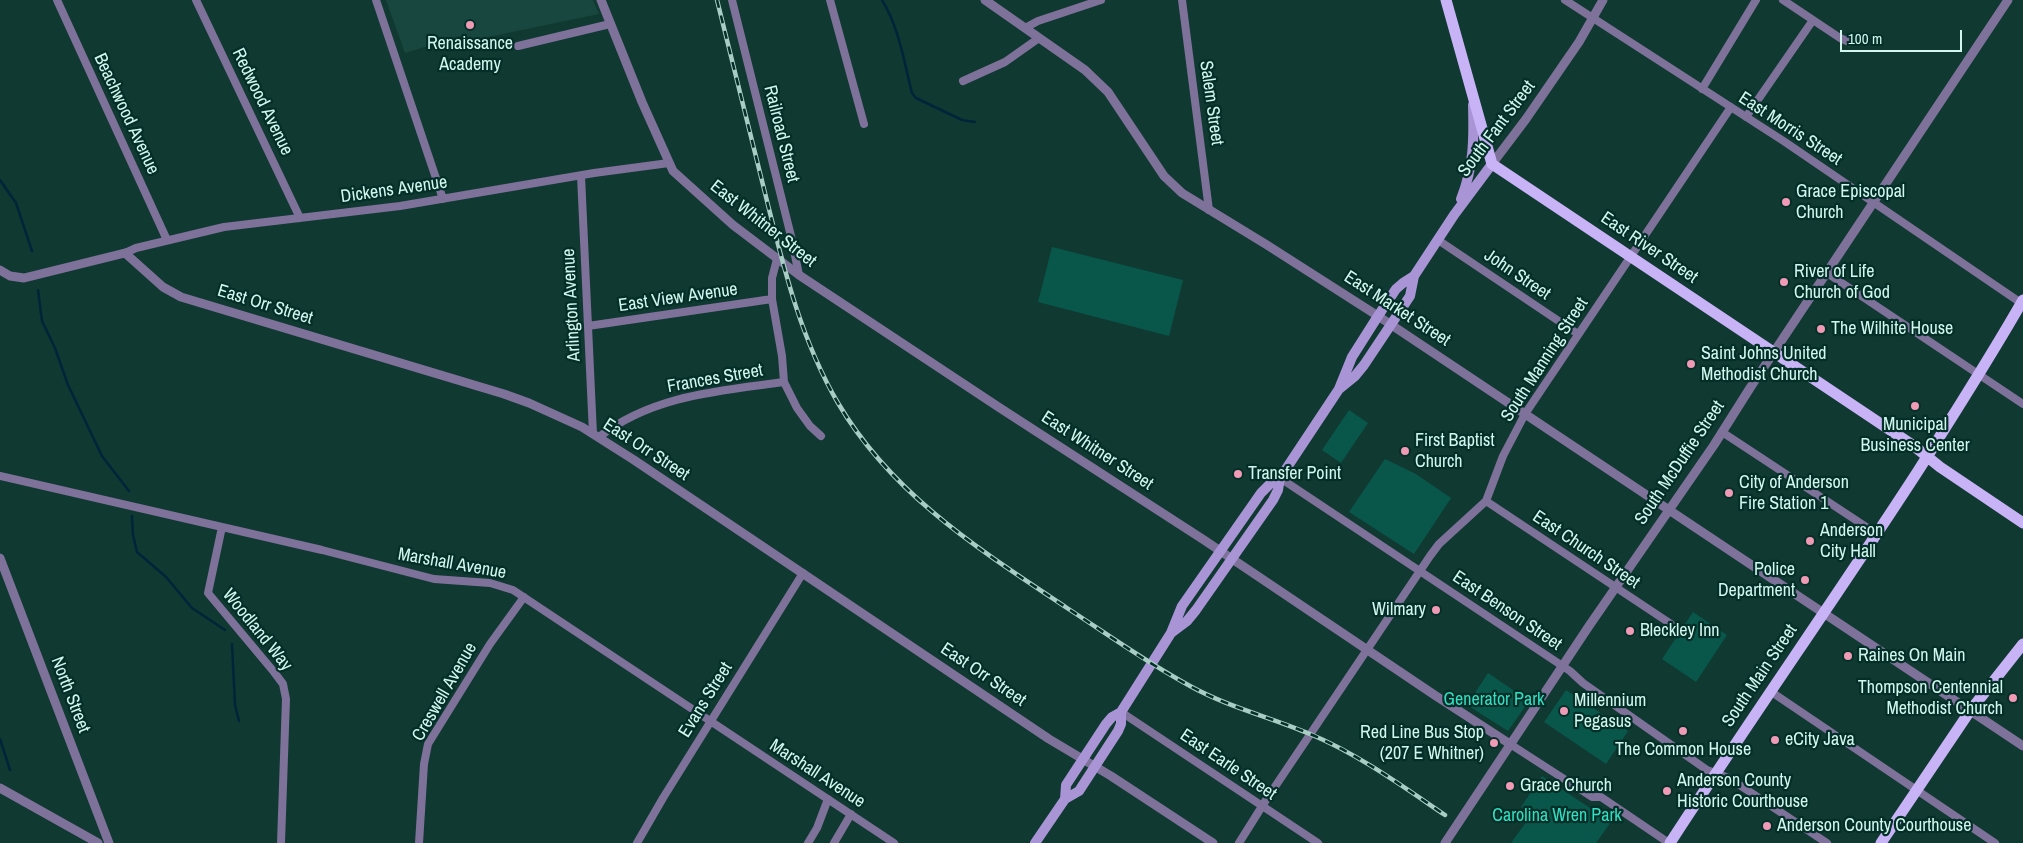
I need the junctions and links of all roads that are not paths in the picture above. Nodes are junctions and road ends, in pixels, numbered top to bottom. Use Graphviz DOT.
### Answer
graph roads {
  1 [pos="56,0"];
  2 [pos="196,0"];
  3 [pos="376,0"];
  4 [pos="600,0"];
  5 [pos="732,0"];
  6 [pos="830,0"];
  7 [pos="985,0"];
  8 [pos="1101,0"];
  9 [pos="1182,0"];
  10 [pos="1446,0"];
  11 [pos="1564,0"];
  12 [pos="1603,0"];
  13 [pos="1756,0"];
  14 [pos="1783,0"];
  15 [pos="2008,0"];
  16 [pos="1593,19"];
  17 [pos="1813,20"];
  18 [pos="610,24"];
  19 [pos="1024,28"];
  20 [pos="1039,38"];
  21 [pos="1849,42"];
  22 [pos="518,46"];
  23 [pos="963,81"];
  24 [pos="1702,89"];
  25 [pos="1473,96"];
  26 [pos="1730,107"];
  27 [pos="1746,117"];
  28 [pos="864,124"];
  29 [pos="669,163"];
  30 [pos="1492,164"];
  31 [pos="581,176"];
  32 [pos="443,199"];
  33 [pos="1873,203"];
  34 [pos="1209,210"];
  35 [pos="1454,214"];
  36 [pos="300,218"];
  37 [pos="167,240"];
  38 [pos="1438,240"];
  39 [pos="125,253"];
  40 [pos="1631,257"];
  41 [pos="777,259"];
  42 [pos="0,270"];
  43 [pos="1827,273"];
  44 [pos="799,275"];
  45 [pos="1414,276"];
  46 [pos="772,299"];
  47 [pos="2022,302"];
  48 [pos="1378,316"];
  49 [pos="1391,324"];
  50 [pos="588,326"];
  51 [pos="1578,334"];
  52 [pos="1774,352"];
  53 [pos="1980,376"];
  54 [pos="784,382"];
  55 [pos="1339,389"];
  56 [pos="2023,404"];
  57 [pos="1525,414"];
  58 [pos="1722,432"];
  59 [pos="596,436"];
  60 [pos="821,436"];
  61 [pos="1927,456"];
  62 [pos="0,476"];
  63 [pos="1280,478"];
  64 [pos="1486,501"];
  65 [pos="1668,510"];
  66 [pos="2023,523"];
  67 [pos="222,527"];
  68 [pos="1877,534"];
  69 [pos="1220,551"];
  70 [pos="0,558"];
  71 [pos="1232,559"];
  72 [pos="1420,571"];
  73 [pos="803,574"];
  74 [pos="1615,587"];
  75 [pos="524,597"];
  76 [pos="1824,612"];
  77 [pos="1671,624"];
  78 [pos="1172,633"];
  79 [pos="2023,644"];
  80 [pos="1367,649"];
  81 [pos="1562,666"];
  82 [pos="1770,691"];
  83 [pos="1970,711"];
  84 [pos="1121,712"];
  85 [pos="710,723"];
  86 [pos="1510,744"];
  87 [pos="2023,746"];
  88 [pos="1083,760"];
  89 [pos="1095,767"];
  90 [pos="1715,773"];
  91 [pos="0,788"];
  92 [pos="1917,790"];
  93 [pos="828,799"];
  94 [pos="1065,799"];
  95 [pos="1262,806"];
  96 [pos="851,814"];
  97 [pos="98,843"];
  98 [pos="109,843"];
  99 [pos="282,843"];
  100 [pos="420,843"];
  101 [pos="637,843"];
  102 [pos="808,843"];
  103 [pos="834,843"];
  104 [pos="894,843"];
  105 [pos="1035,843"];
  106 [pos="1213,843"];
  107 [pos="1239,843"];
  108 [pos="1318,843"];
  109 [pos="1444,843"];
  110 [pos="1669,843"];
  111 [pos="1828,843"];
  112 [pos="1881,843"];
  113 [pos="1995,843"];
  1 -- 37 [label="street, Beachwood Avenue"];
  2 -- 36 [label="street, Redwood Avenue"];
  3 -- 32 [label="street"];
  4 -- 18 [label="street, East Whitner Street"];
  5 -- 44 [label="street, Railroad Street"];
  6 -- 28 [label="street"];
  7 -- 19 [label="street, East Market Street"];
  8 -- 19 [label="street"];
  9 -- 34 [label="street, Salem Street"];
  10 -- 25 [label="main road"];
  11 -- 16 [label="street, East Morris Street"];
  12 -- 16 [label="street, South Fant Street"];
  13 -- 24 [label="street"];
  14 -- 17 [label="street"];
  15 -- 33 [label="street, South McDuffie Street"];
  16 -- 24 [label="street, East Morris Street"];
  16 -- 30 [label="street, South Fant Street"];
  17 -- 21 [label="street"];
  17 -- 27 [label="street"];
  18 -- 22 [label="street"];
  18 -- 29 [label="street, East Whitner Street"];
  19 -- 20 [label="street, East Market Street"];
  20 -- 23 [label="street"];
  20 -- 34 [label="street, East Market Street"];
  24 -- 26 [label="street, East Morris Street"];
  25 -- 30 [label="main road"];
  25 -- 35 [label="main road"];
  26 -- 27 [label="street, East Morris Street"];
  26 -- 40 [label="street, South Manning Street"];
  27 -- 33 [label="street, East Morris Street"];
  29 -- 31 [label="street, Dickens Avenue"];
  29 -- 41 [label="street, East Whitner Street"];
  30 -- 35 [label="main road, South Fant Street"];
  30 -- 40 [label="main road, East River Street"];
  31 -- 32 [label="street, Dickens Avenue"];
  31 -- 50 [label="street, Arlington Avenue"];
  32 -- 36 [label="street, Dickens Avenue"];
  33 -- 43 [label="street, South McDuffie Street"];
  33 -- 47 [label="street, East Morris Street"];
  34 -- 48 [label="street, East Market Street"];
  35 -- 38 [label="main road, South Fant Street"];
  36 -- 37 [label="street, Dickens Avenue"];
  37 -- 39 [label="street, Dickens Avenue"];
  38 -- 45 [label="main road, South Fant Street"];
  38 -- 51 [label="street, John Street"];
  39 -- 42 [label="street"];
  39 -- 59 [label="street, East Orr Street"];
  40 -- 51 [label="street, South Manning Street"];
  40 -- 52 [label="main road, East River Street"];
  41 -- 44 [label="street, East Whitner Street"];
  41 -- 46 [label="street, Frances Street"];
  43 -- 52 [label="street, South McDuffie Street"];
  43 -- 53 [label="street"];
  44 -- 69 [label="street, East Whitner Street"];
  45 -- 48 [label="main road, South Fant Street"];
  45 -- 49 [label="main road, South Fant Street"];
  46 -- 50 [label="street, East View Avenue"];
  46 -- 54 [label="street, Frances Street"];
  47 -- 53 [label="main road, South Main Street"];
  48 -- 49 [label="street, East Market Street"];
  48 -- 55 [label="main road, South Fant Street"];
  49 -- 55 [label="main road, South Fant Street"];
  49 -- 57 [label="street, East Market Street"];
  50 -- 59 [label="street, Arlington Avenue"];
  51 -- 57 [label="street, South Manning Street"];
  52 -- 58 [label="street, South McDuffie Street"];
  52 -- 61 [label="main road, East River Street"];
  53 -- 56 [label="street"];
  53 -- 61 [label="main road, South Main Street"];
  54 -- 59 [label="street, Frances Street"];
  54 -- 60 [label="street, Frances Street"];
  55 -- 63 [label="main road, South Fant Street"];
  57 -- 64 [label="street, South Manning Street"];
  57 -- 65 [label="street, East Market Street"];
  58 -- 65 [label="street, South McDuffie Street"];
  58 -- 68 [label="street"];
  59 -- 73 [label="street, East Orr Street"];
  61 -- 66 [label="main road, East River Street"];
  61 -- 68 [label="main road, South Main Street"];
  62 -- 67 [label="street, Marshall Avenue"];
  63 -- 69 [label="main road, South Fant Street"];
  63 -- 71 [label="main road, South Fant Street"];
  63 -- 72 [label="street, East Benson Street"];
  64 -- 72 [label="street, South Manning Street"];
  64 -- 74 [label="street, East Church Street"];
  65 -- 74 [label="street, South McDuffie Street"];
  65 -- 76 [label="street, East Market Street"];
  67 -- 75 [label="street, Marshall Avenue"];
  67 -- 99 [label="street, Woodland Way"];
  68 -- 76 [label="main road, South Main Street"];
  69 -- 71 [label="street, East Whitner Street"];
  69 -- 78 [label="main road, South Fant Street"];
  70 -- 98 [label="street, North Street"];
  71 -- 78 [label="main road, South Fant Street"];
  71 -- 80 [label="street, East Whitner Street"];
  72 -- 80 [label="street, South Manning Street"];
  72 -- 81 [label="street, East Benson Street"];
  73 -- 85 [label="street, Evans Street"];
  73 -- 88 [label="street, East Orr Street"];
  74 -- 77 [label="street, East Church Street"];
  74 -- 81 [label="street, South McDuffie Street"];
  75 -- 85 [label="street, Marshall Avenue"];
  75 -- 100 [label="street, Creswell Avenue"];
  76 -- 82 [label="main road, South Main Street"];
  76 -- 83 [label="street, East Market Street"];
  78 -- 84 [label="main road"];
  79 -- 83 [label="main road"];
  80 -- 86 [label="street, East Whitner Street"];
  80 -- 95 [label="street, South Manning Street"];
  81 -- 86 [label="street, South McDuffie Street"];
  81 -- 90 [label="street, East Benson Street"];
  82 -- 90 [label="main road, South Main Street"];
  82 -- 92 [label="street"];
  83 -- 87 [label="street, East Market Street"];
  83 -- 92 [label="main road"];
  84 -- 88 [label="main road"];
  84 -- 89 [label="main road"];
  84 -- 95 [label="street, East Earle Street"];
  85 -- 93 [label="street, Marshall Avenue"];
  85 -- 101 [label="street, Evans Street"];
  86 -- 109 [label="street, South McDuffie Street"];
  86 -- 110 [label="street, East Whitner Street"];
  88 -- 89 [label="street, East Orr Street"];
  88 -- 94 [label="main road"];
  89 -- 94 [label="main road"];
  89 -- 106 [label="street, East Orr Street"];
  90 -- 110 [label="main road, South Main Street"];
  90 -- 111 [label="street, East Benson Street"];
  91 -- 97 [label="street"];
  92 -- 112 [label="main road"];
  92 -- 113 [label="street"];
  93 -- 96 [label="street, Marshall Avenue"];
  93 -- 102 [label="street"];
  94 -- 105 [label="main road"];
  95 -- 107 [label="street, South Manning Street"];
  95 -- 108 [label="street, East Earle Street"];
  96 -- 103 [label="street"];
  96 -- 104 [label="street, Marshall Avenue"];
}
